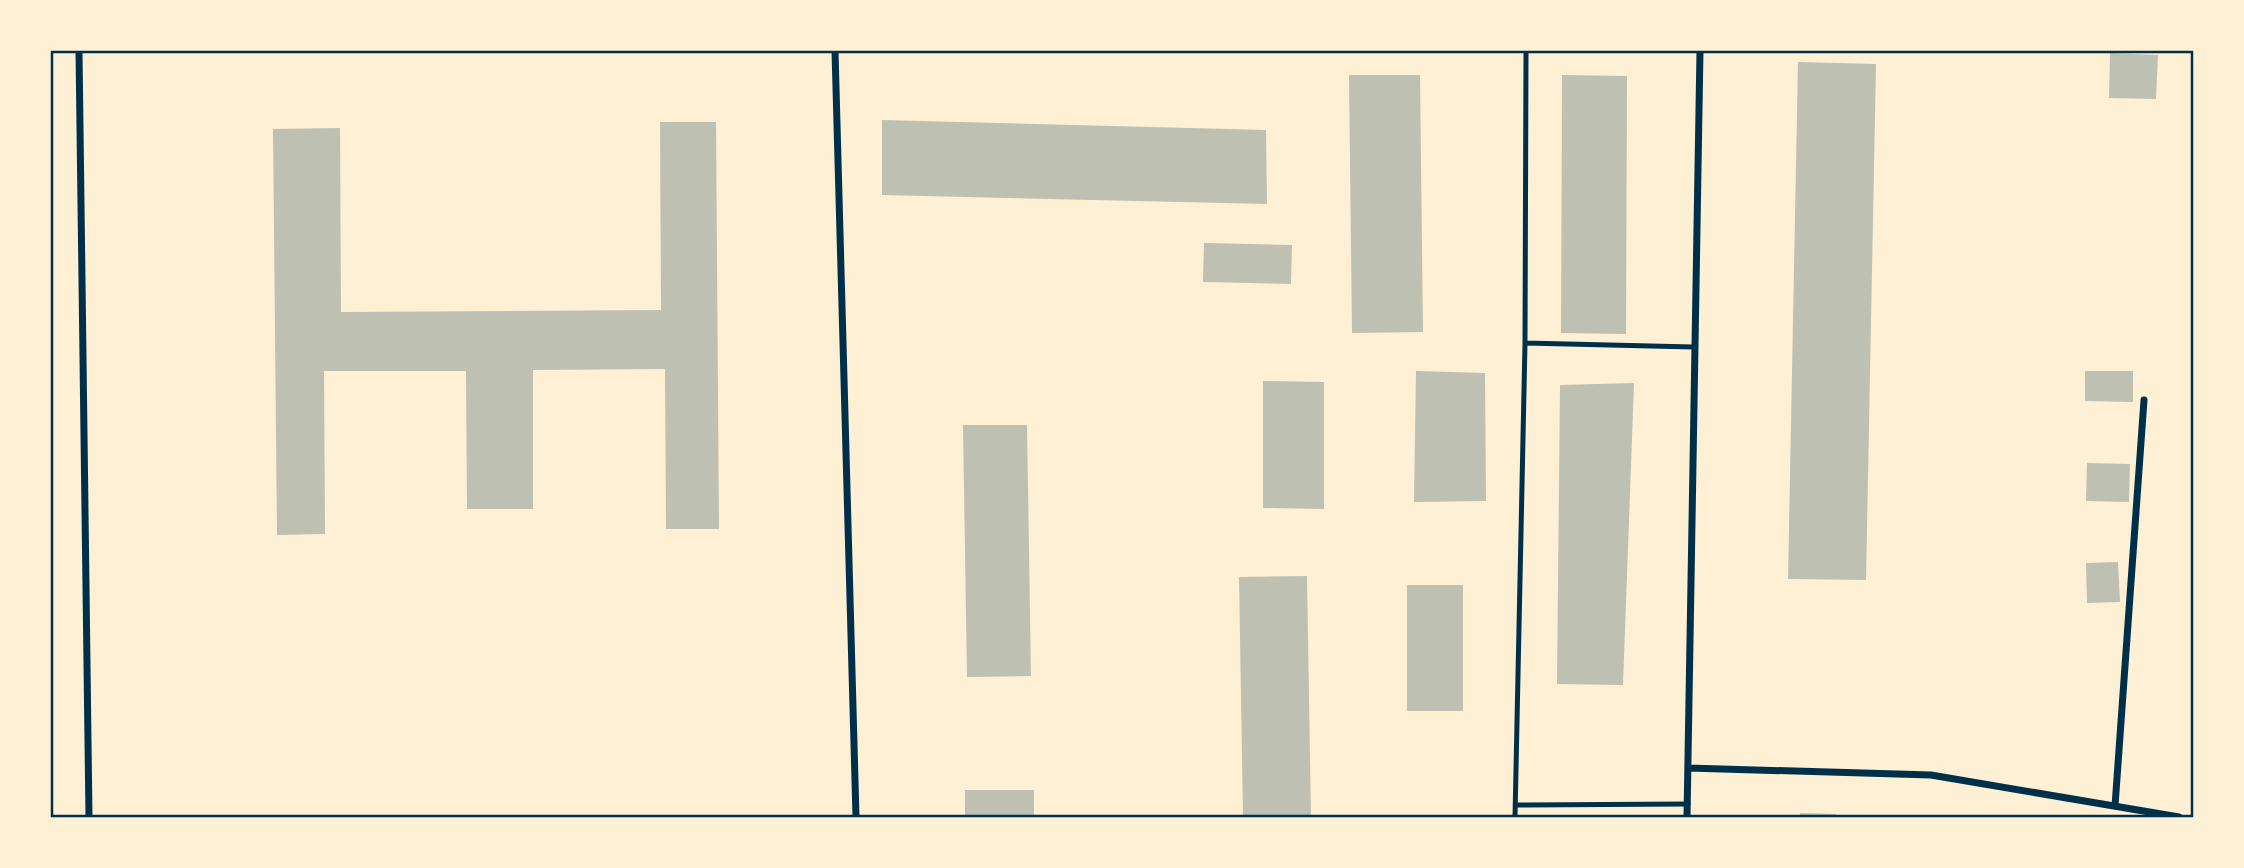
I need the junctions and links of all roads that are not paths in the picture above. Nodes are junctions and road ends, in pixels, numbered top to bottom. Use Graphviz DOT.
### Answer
graph roads {
  1 [pos="79,51"];
  2 [pos="835,51"];
  3 [pos="1526,51"];
  4 [pos="1700,51"];
  5 [pos="1525,343"];
  6 [pos="1693,347"];
  7 [pos="2144,400"];
  8 [pos="1688,768"];
  9 [pos="1515,804"];
  10 [pos="1688,804"];
  11 [pos="2115,806"];
  12 [pos="89,817"];
  13 [pos="856,817"];
  14 [pos="1515,817"];
  15 [pos="1687,817"];
  16 [pos="2179,817"];
  1 -- 12 [label="street"];
  2 -- 13 [label="street"];
  3 -- 5 [label="lane"];
  4 -- 6 [label="street"];
  5 -- 6 [label="lane"];
  5 -- 9 [label="lane"];
  6 -- 8 [label="street"];
  7 -- 11 [label="street"];
  8 -- 10 [label="street"];
  8 -- 11 [label="street"];
  9 -- 10 [label="lane"];
  9 -- 14 [label="lane"];
  10 -- 15 [label="street"];
  11 -- 16 [label="street"];
}
